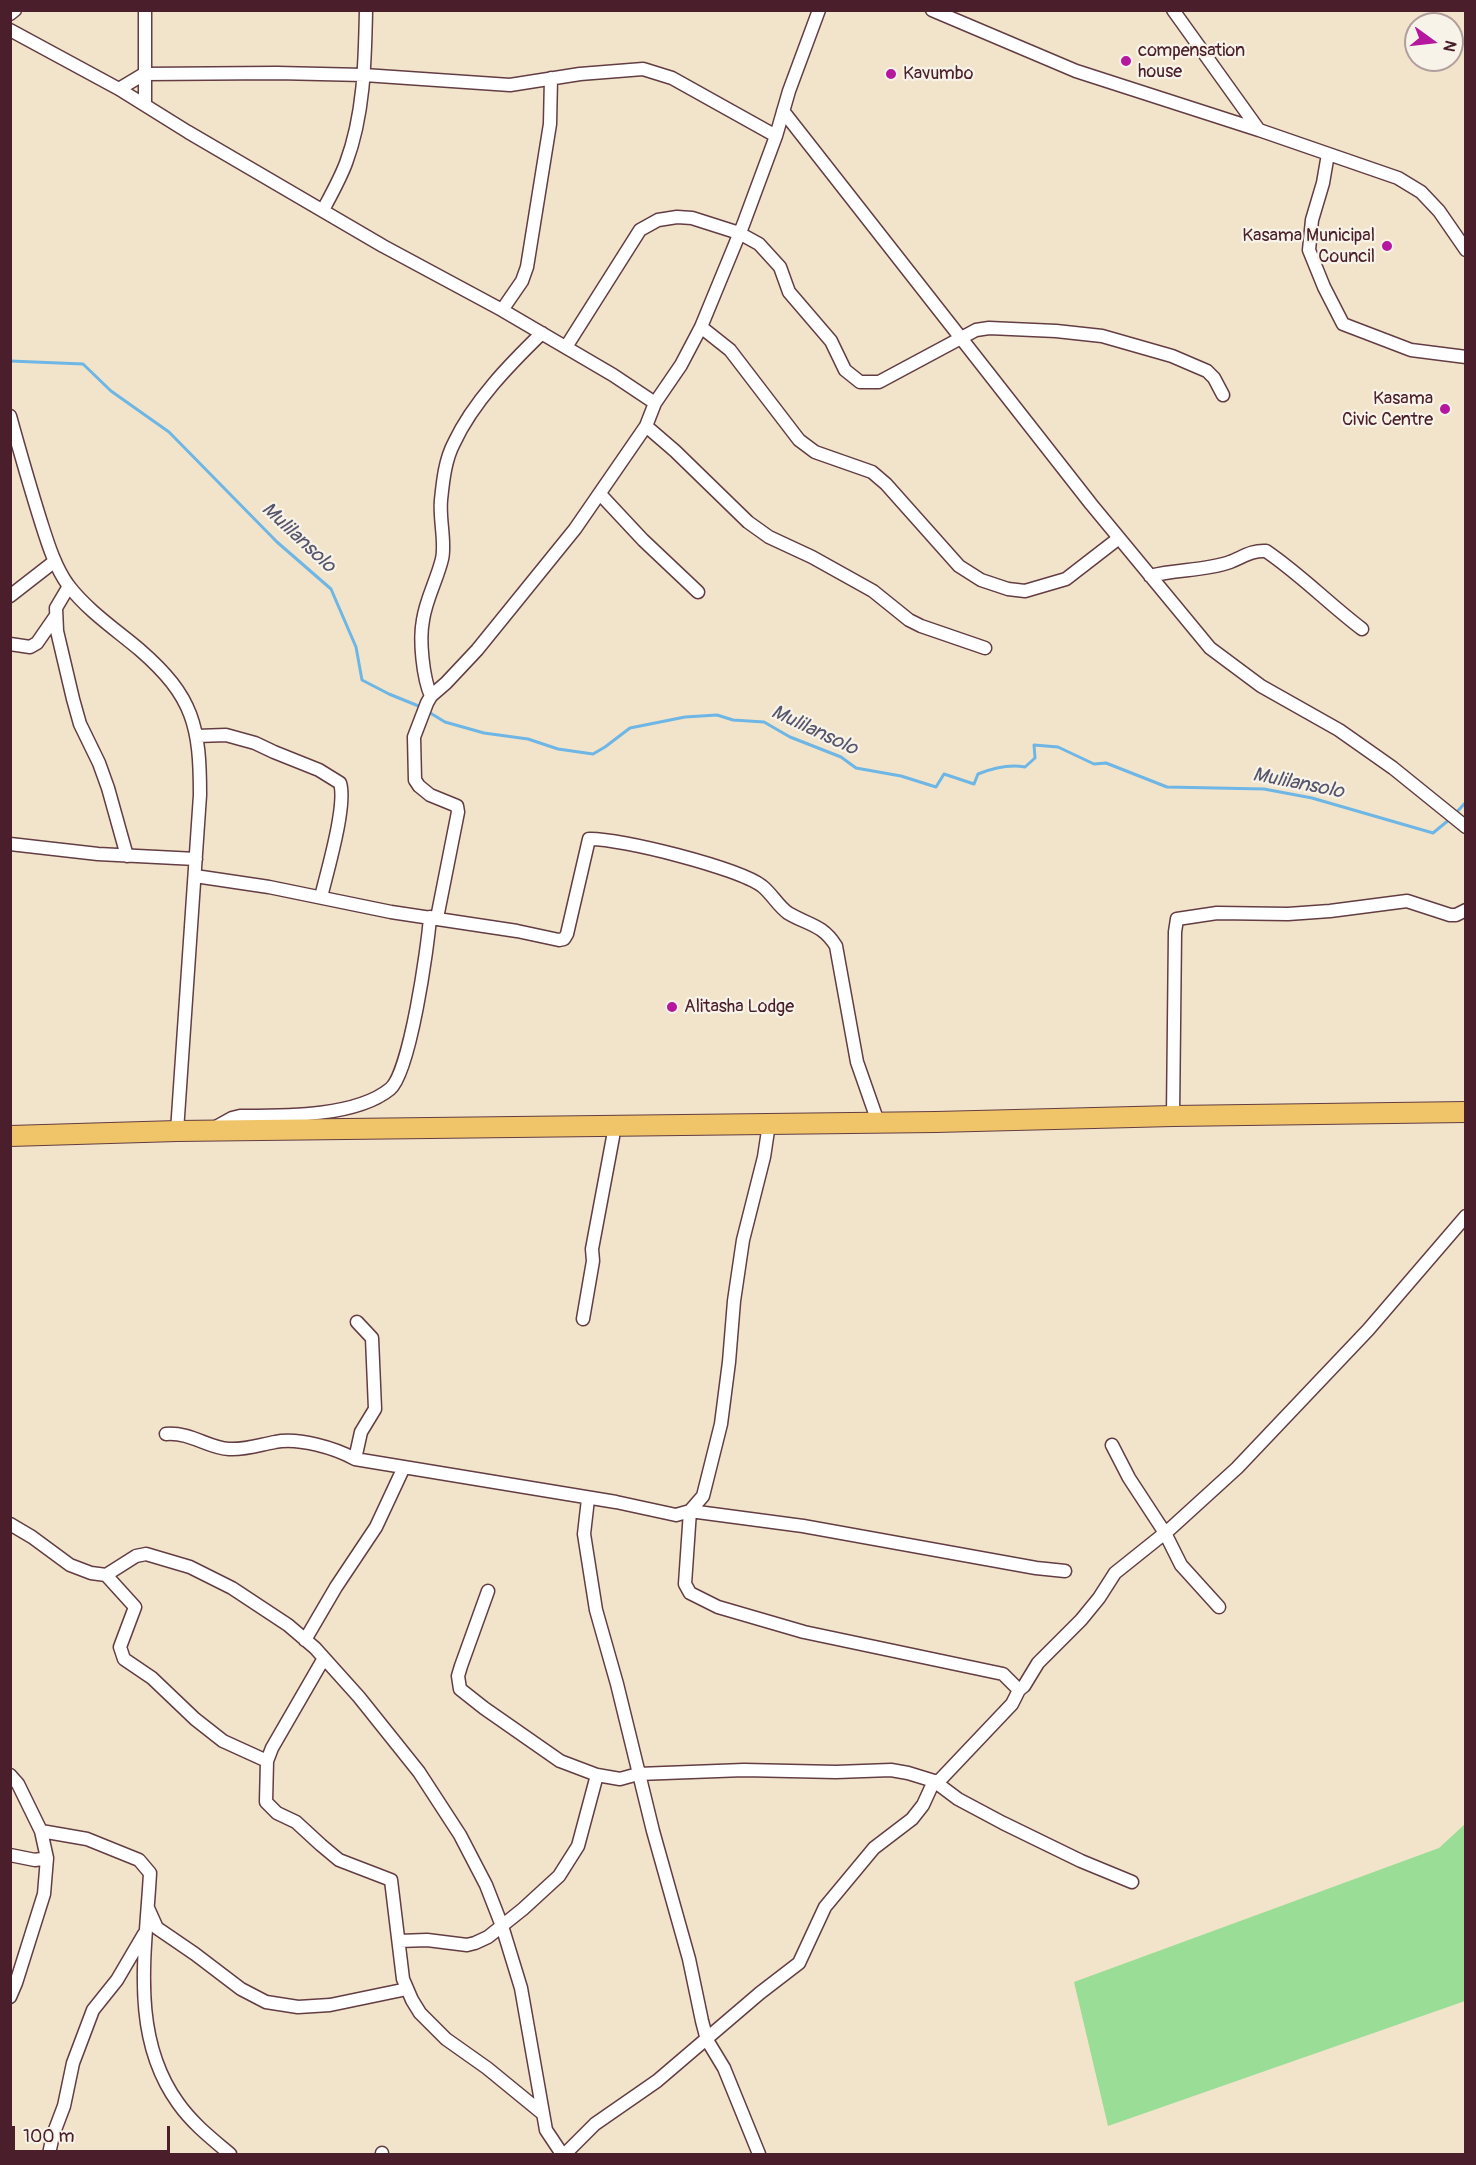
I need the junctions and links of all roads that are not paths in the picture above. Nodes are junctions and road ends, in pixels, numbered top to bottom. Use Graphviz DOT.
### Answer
graph roads {
  1 [pos="15,10"];
  2 [pos="145,10"];
  3 [pos="366,10"];
  4 [pos="819,10"];
  5 [pos="932,10"];
  6 [pos="1173,10"];
  7 [pos="10,14"];
  8 [pos="10,30"];
  9 [pos="144,74"];
  10 [pos="364,75"];
  11 [pos="551,78"];
  12 [pos="119,89"];
  13 [pos="145,104"];
  14 [pos="783,111"];
  15 [pos="1259,130"];
  16 [pos="776,136"];
  17 [pos="1328,154"];
  18 [pos="323,210"];
  19 [pos="740,233"];
  20 [pos="1466,250"];
  21 [pos="502,310"];
  22 [pos="701,327"];
  23 [pos="542,333"];
  24 [pos="961,338"];
  25 [pos="566,347"];
  26 [pos="1466,357"];
  27 [pos="1223,395"];
  28 [pos="656,404"];
  29 [pos="10,416"];
  30 [pos="646,426"];
  31 [pos="600,495"];
  32 [pos="1119,538"];
  33 [pos="55,561"];
  34 [pos="1150,576"];
  35 [pos="69,586"];
  36 [pos="698,592"];
  37 [pos="10,596"];
  38 [pos="56,617"];
  39 [pos="1362,629"];
  40 [pos="10,644"];
  41 [pos="985,648"];
  42 [pos="427,704"];
  43 [pos="197,736"];
  44 [pos="1462,824"];
  45 [pos="10,844"];
  46 [pos="127,856"];
  47 [pos="196,859"];
  48 [pos="195,876"];
  49 [pos="321,897"];
  50 [pos="1466,910"];
  51 [pos="433,918"];
  52 [pos="1466,1112"];
  53 [pos="1173,1116"];
  54 [pos="878,1122"];
  55 [pos="769,1124"];
  56 [pos="613,1126"];
  57 [pos="177,1131"];
  58 [pos="211,1131"];
  59 [pos="10,1136"];
  60 [pos="1466,1216"];
  61 [pos="583,1319"];
  62 [pos="357,1322"];
  63 [pos="166,1434"];
  64 [pos="1112,1445"];
  65 [pos="356,1459"];
  66 [pos="404,1467"];
  67 [pos="588,1499"];
  68 [pos="690,1511"];
  69 [pos="10,1524"];
  70 [pos="1165,1533"];
  71 [pos="1065,1571"];
  72 [pos="106,1575"];
  73 [pos="488,1592"];
  74 [pos="1219,1607"];
  75 [pos="305,1640"];
  76 [pos="324,1658"];
  77 [pos="1019,1690"];
  78 [pos="267,1761"];
  79 [pos="638,1774"];
  80 [pos="10,1775"];
  81 [pos="597,1775"];
  82 [pos="934,1781"];
  83 [pos="41,1830"];
  84 [pos="10,1855"];
  85 [pos="47,1858"];
  86 [pos="1132,1882"];
  87 [pos="148,1908"];
  88 [pos="502,1926"];
  89 [pos="144,1933"];
  90 [pos="399,1941"];
  91 [pos="407,1989"];
  92 [pos="10,1997"];
  93 [pos="707,2040"];
  94 [pos="542,2113"];
  95 [pos="50,2154"];
  96 [pos="230,2154"];
  97 [pos="564,2154"];
  98 [pos="759,2154"];
  1 -- 7 [label="street"];
  2 -- 9 [label="street"];
  3 -- 10 [label="street"];
  4 -- 14 [label="street"];
  5 -- 15 [label="street"];
  6 -- 15 [label="street"];
  8 -- 12 [label="street"];
  9 -- 10 [label="street"];
  9 -- 12 [label="street"];
  9 -- 13 [label="street"];
  10 -- 11 [label="street"];
  10 -- 18 [label="street"];
  11 -- 16 [label="street"];
  11 -- 21 [label="street"];
  12 -- 13 [label="street"];
  13 -- 18 [label="street"];
  14 -- 16 [label="street"];
  14 -- 24 [label="street"];
  15 -- 17 [label="street"];
  16 -- 19 [label="street"];
  17 -- 20 [label="street"];
  17 -- 26 [label="street"];
  18 -- 21 [label="street"];
  19 -- 22 [label="street"];
  19 -- 24 [label="street"];
  19 -- 25 [label="street"];
  21 -- 23 [label="street"];
  22 -- 28 [label="street"];
  22 -- 32 [label="street"];
  23 -- 25 [label="street"];
  23 -- 42 [label="street"];
  24 -- 27 [label="street"];
  24 -- 32 [label="street"];
  25 -- 28 [label="street"];
  28 -- 30 [label="street"];
  29 -- 33 [label="street"];
  30 -- 31 [label="street"];
  30 -- 41 [label="street"];
  31 -- 36 [label="street"];
  31 -- 42 [label="street"];
  32 -- 34 [label="street"];
  33 -- 35 [label="street"];
  33 -- 37 [label="street"];
  34 -- 39 [label="street"];
  34 -- 44 [label="street"];
  35 -- 38 [label="street"];
  35 -- 43 [label="street"];
  38 -- 40 [label="street"];
  38 -- 46 [label="street"];
  42 -- 51 [label="street"];
  43 -- 47 [label="street"];
  43 -- 49 [label="street"];
  45 -- 46 [label="street"];
  46 -- 47 [label="street"];
  47 -- 48 [label="street"];
  48 -- 49 [label="street"];
  48 -- 57 [label="street"];
  49 -- 51 [label="street"];
  50 -- 53 [label="street"];
  51 -- 54 [label="street"];
  51 -- 58 [label="street"];
  52 -- 53 [label="main road"];
  53 -- 54 [label="main road"];
  54 -- 55 [label="main road"];
  55 -- 56 [label="main road"];
  55 -- 68 [label="street"];
  56 -- 58 [label="main road"];
  56 -- 61 [label="street"];
  57 -- 58 [label="main road"];
  57 -- 59 [label="main road"];
  60 -- 70 [label="street"];
  62 -- 65 [label="street"];
  63 -- 65 [label="street"];
  64 -- 70 [label="street"];
  65 -- 66 [label="street"];
  66 -- 67 [label="street"];
  66 -- 75 [label="street"];
  67 -- 68 [label="street"];
  67 -- 79 [label="street"];
  68 -- 71 [label="street"];
  68 -- 77 [label="street"];
  69 -- 72 [label="street"];
  70 -- 74 [label="street"];
  70 -- 77 [label="street"];
  72 -- 75 [label="street"];
  72 -- 78 [label="street"];
  73 -- 81 [label="street"];
  75 -- 76 [label="street"];
  76 -- 78 [label="street"];
  76 -- 88 [label="street"];
  77 -- 82 [label="street"];
  78 -- 90 [label="street"];
  79 -- 81 [label="street"];
  79 -- 82 [label="street"];
  79 -- 93 [label="street"];
  80 -- 83 [label="street"];
  81 -- 88 [label="street"];
  82 -- 86 [label="street"];
  82 -- 93 [label="street"];
  83 -- 85 [label="street"];
  83 -- 87 [label="street"];
  84 -- 85 [label="street"];
  85 -- 92 [label="street"];
  87 -- 89 [label="street"];
  87 -- 91 [label="street"];
  88 -- 90 [label="street"];
  88 -- 94 [label="street"];
  89 -- 95 [label="street"];
  89 -- 96 [label="street"];
  90 -- 91 [label="street"];
  91 -- 94 [label="street"];
  93 -- 97 [label="street"];
  93 -- 98 [label="street"];
  94 -- 97 [label="street"];
}
